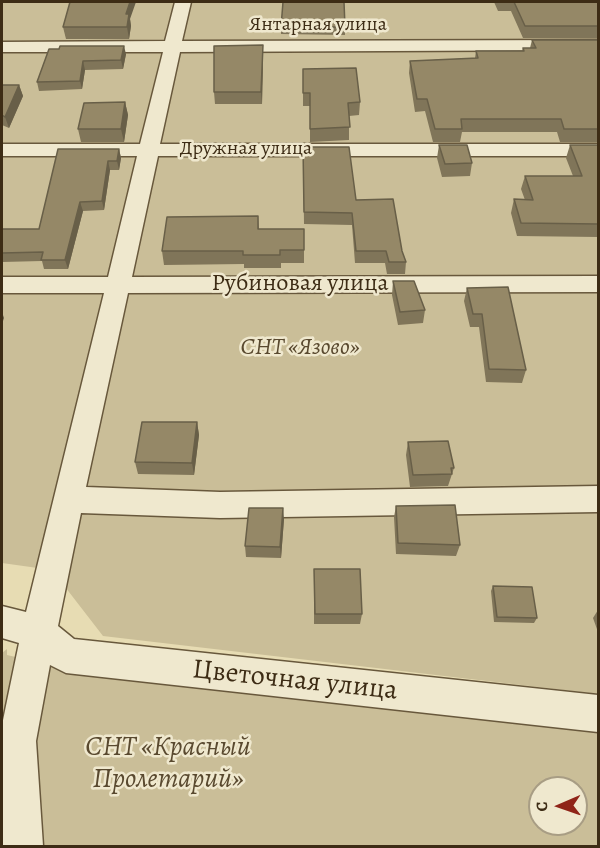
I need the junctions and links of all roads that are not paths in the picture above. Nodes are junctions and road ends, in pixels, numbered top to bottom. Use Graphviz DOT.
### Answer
graph roads {
  1 [pos="183,2"];
  2 [pos="598,45"];
  3 [pos="174,46"];
  4 [pos="2,47"];
  5 [pos="149,149"];
  6 [pos="2,150"];
  7 [pos="598,150"];
  8 [pos="118,284"];
  9 [pos="598,284"];
  10 [pos="2,285"];
  11 [pos="69,499"];
  12 [pos="598,499"];
  13 [pos="2,622"];
  14 [pos="39,632"];
  15 [pos="598,714"];
  16 [pos="22,846"];
  1 -- 3 [label="street"];
  2 -- 3 [label="street, Янтарная улица"];
  3 -- 4 [label="street, Янтарная улица"];
  3 -- 5 [label="street"];
  5 -- 6 [label="street, Дружная улица"];
  5 -- 7 [label="street, Дружная улица"];
  5 -- 8 [label="street"];
  8 -- 9 [label="street, Рубиновая улица"];
  8 -- 10 [label="street, Рубиновая улица"];
  8 -- 11 [label="street"];
  11 -- 12 [label="street"];
  11 -- 14 [label="street"];
  13 -- 14 [label="street, Цветочная улица"];
  14 -- 15 [label="street, Цветочная улица"];
  14 -- 16 [label="street"];
}
